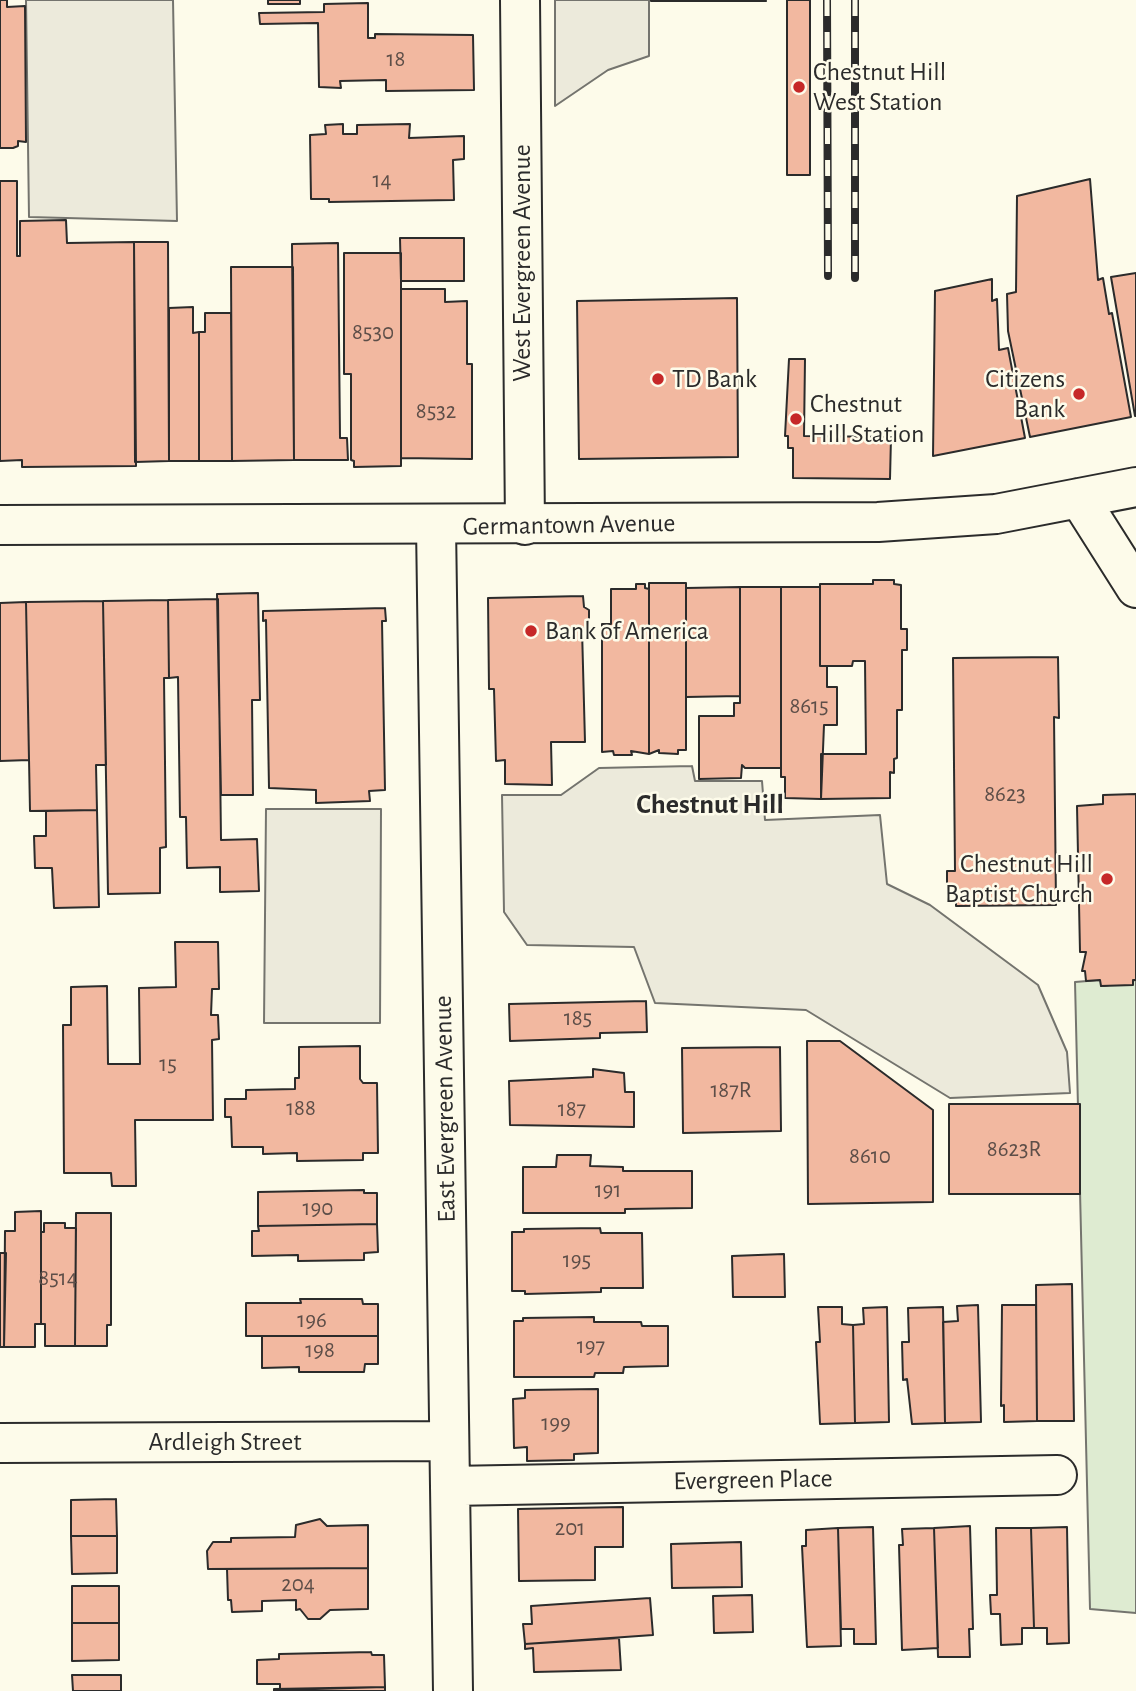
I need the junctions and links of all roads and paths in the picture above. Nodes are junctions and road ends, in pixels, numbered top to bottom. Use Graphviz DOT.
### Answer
graph roads {
  1 [pos="520,0"];
  2 [pos="1136,487"];
  3 [pos="1079,498"];
  4 [pos="0,525"];
  5 [pos="524,525"];
  6 [pos="436,526"];
  7 [pos="1136,588"];
  8 [pos="449,1440"];
  9 [pos="0,1443"];
  10 [pos="1057,1475"];
  11 [pos="450,1486"];
  12 [pos="453,1691"];
  1 -- 5 [label="street, West Evergreen Avenue"];
  2 -- 3 [label="street, Germantown Avenue"];
  3 -- 5 [label="street, Germantown Avenue"];
  3 -- 7 [label="street"];
  4 -- 6 [label="street, Germantown Avenue"];
  5 -- 6 [label="street, Germantown Avenue"];
  6 -- 8 [label="street, East Evergreen Avenue"];
  8 -- 9 [label="street, Ardleigh Street"];
  8 -- 11 [label="street, East Evergreen Avenue"];
  10 -- 11 [label="street, Evergreen Place"];
  11 -- 12 [label="street, East Evergreen Avenue"];
}
